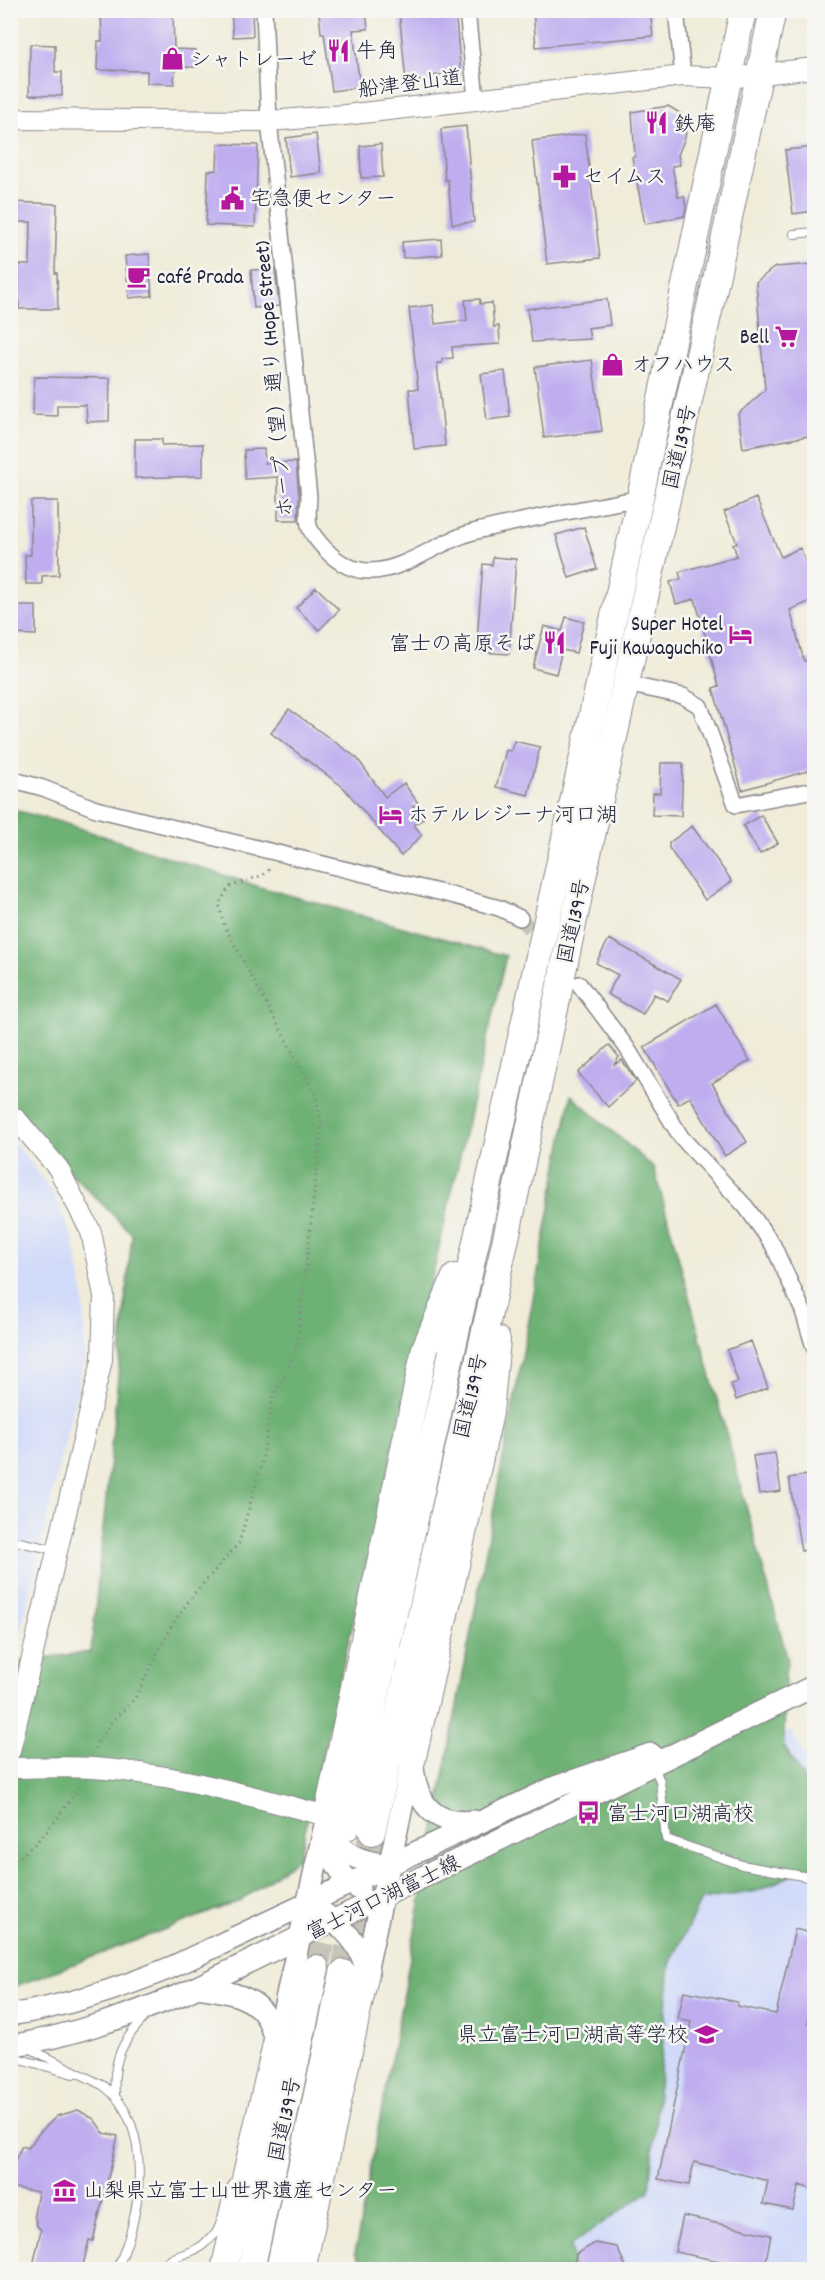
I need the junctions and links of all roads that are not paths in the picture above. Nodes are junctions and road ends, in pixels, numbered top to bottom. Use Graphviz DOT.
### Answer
graph roads {
  1 [pos="264,10"];
  2 [pos="467,10"];
  3 [pos="676,10"];
  4 [pos="743,10"];
  5 [pos="773,10"];
  6 [pos="814,68"];
  7 [pos="759,75"];
  8 [pos="683,76"];
  9 [pos="729,78"];
  10 [pos="476,99"];
  11 [pos="10,119"];
  12 [pos="269,121"];
  13 [pos="814,232"];
  14 [pos="794,234"];
  15 [pos="640,498"];
  16 [pos="626,684"];
  17 [pos="10,778"];
  18 [pos="814,790"];
  19 [pos="520,918"];
  20 [pos="579,984"];
  21 [pos="10,1115"];
  22 [pos="508,1229"];
  23 [pos="814,1347"];
  24 [pos="10,1540"];
  25 [pos="57,1551"];
  26 [pos="814,1686"];
  27 [pos="10,1751"];
  28 [pos="651,1760"];
  29 [pos="412,1761"];
  30 [pos="10,1768"];
  31 [pos="482,1820"];
  32 [pos="337,1822"];
  33 [pos="372,1832"];
  34 [pos="388,1864"];
  35 [pos="814,1878"];
  36 [pos="349,1882"];
  37 [pos="382,1898"];
  38 [pos="308,1901"];
  39 [pos="334,1921"];
  40 [pos="300,1937"];
  41 [pos="316,1968"];
  42 [pos="354,1972"];
  43 [pos="197,1987"];
  44 [pos="158,2004"];
  45 [pos="10,2015"];
  46 [pos="276,2044"];
  47 [pos="13,2047"];
  48 [pos="92,2080"];
  49 [pos="115,2094"];
  50 [pos="248,2166"];
  51 [pos="116,2270"];
  52 [pos="162,2270"];
  53 [pos="224,2270"];
  54 [pos="251,2270"];
  55 [pos="279,2270"];
  56 [pos="302,2270"];
  1 -- 12 [label="street, ホープ（望）通り (Hope Street)"];
  2 -- 10 [label="street"];
  3 -- 8 [label="street"];
  4 -- 9 [label="highway, 国道139号"];
  5 -- 7 [label="highway, 国道139号"];
  6 -- 7 [label="street, 船津登山道"];
  7 -- 9 [label="street, 船津登山道"];
  7 -- 16 [label="highway, 国道139号"];
  8 -- 9 [label="street, 船津登山道"];
  8 -- 10 [label="street, 船津登山道"];
  9 -- 15 [label="highway, 国道139号"];
  10 -- 12 [label="street, 船津登山道"];
  11 -- 12 [label="street, 船津登山道"];
  12 -- 15 [label="street, ホープ（望）通り (Hope Street)"];
  13 -- 14 [label="lane"];
  15 -- 32 [label="highway, 国道139号"];
  16 -- 18 [label="street"];
  16 -- 22 [label="highway, 国道139号"];
  17 -- 19 [label="street"];
  20 -- 23 [label="street"];
  21 -- 25 [label="street"];
  22 -- 29 [label="highway"];
  22 -- 33 [label="highway, 国道139号"];
  24 -- 25 [label="lane"];
  25 -- 27 [label="street"];
  26 -- 28 [label="main road, 富士河口湖富士線"];
  28 -- 31 [label="main road, 富士河口湖富士線"];
  28 -- 35 [label="lane"];
  28 -- 37 [label="main road, 富士河口湖富士線"];
  29 -- 31 [label="main road"];
  29 -- 34 [label="main road"];
  30 -- 32 [label="street"];
  31 -- 34 [label="main road, 富士河口湖富士線"];
  32 -- 34 [label="main road"];
  32 -- 36 [label="main road"];
  32 -- 38 [label="main road"];
  34 -- 36 [label="main road, 富士河口湖富士線"];
  34 -- 37 [label="main road"];
  36 -- 37 [label="main road"];
  36 -- 38 [label="main road, 富士河口湖富士線"];
  37 -- 39 [label="main road, 富士河口湖富士線"];
  37 -- 42 [label="main road"];
  38 -- 39 [label="main road"];
  38 -- 40 [label="main road"];
  38 -- 45 [label="main road, 富士河口湖富士線"];
  39 -- 40 [label="main road, 富士河口湖富士線"];
  39 -- 42 [label="main road"];
  40 -- 43 [label="main road, 富士河口湖富士線"];
  40 -- 46 [label="main road"];
  41 -- 54 [label="highway, 国道139号"];
  42 -- 55 [label="highway, 国道139号"];
  42 -- 56 [label="highway"];
  43 -- 44 [label="main road, 富士河口湖富士線"];
  43 -- 46 [label="main road"];
  44 -- 47 [label="main road, 富士河口湖富士線"];
  44 -- 49 [label="lane"];
  46 -- 50 [label="highway"];
  47 -- 48 [label="lane"];
  47 -- 48 [label="lane"];
  48 -- 49 [label="lane"];
  49 -- 51 [label="lane"];
  50 -- 52 [label="lane"];
  50 -- 53 [label="highway"];
}
